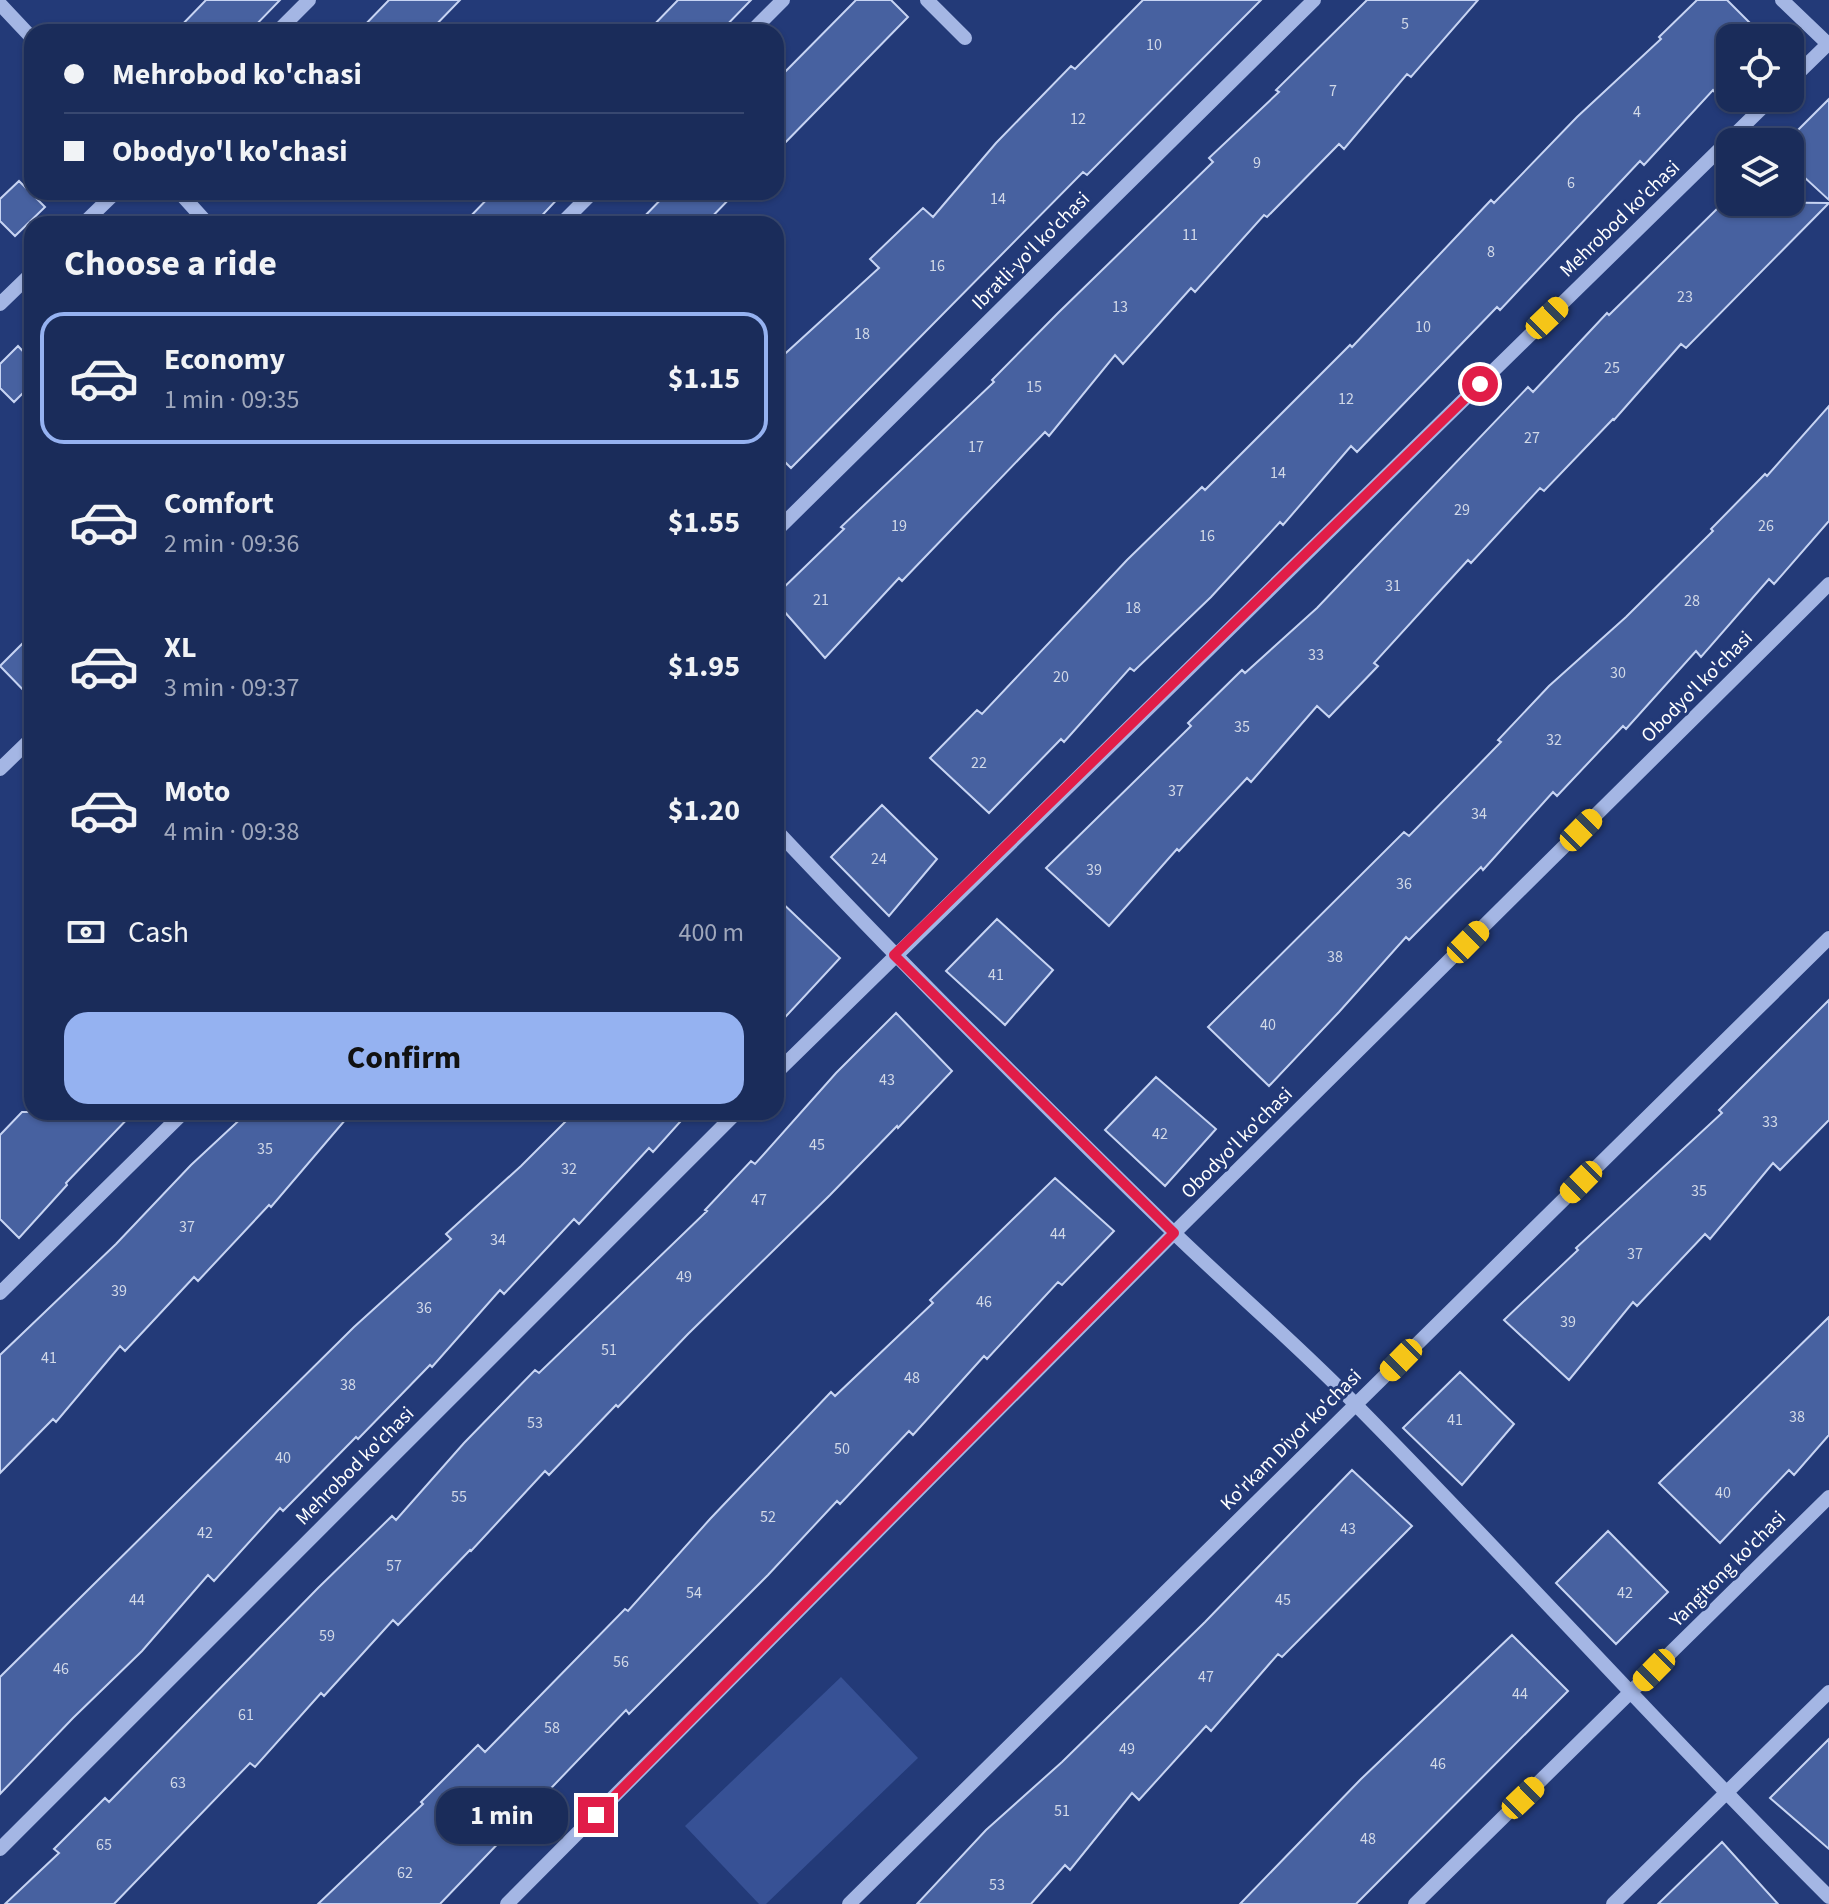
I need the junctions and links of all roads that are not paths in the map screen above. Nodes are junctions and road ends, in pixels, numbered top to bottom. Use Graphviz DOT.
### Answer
graph roads {
  1 [pos="309,0"];
  2 [pos="783,0"];
  3 [pos="927,0"];
  4 [pos="1314,0"];
  5 [pos="1782,0"];
  6 [pos="0,4"];
  7 [pos="285,24"];
  8 [pos="759,24"];
  9 [pos="24,30"];
  10 [pos="965,38"];
  11 [pos="1828,44"];
  12 [pos="1804,67"];
  13 [pos="1758,112"];
  14 [pos="108,200"];
  15 [pos="186,200"];
  16 [pos="585,200"];
  17 [pos="91,216"];
  18 [pos="201,216"];
  19 [pos="569,216"];
  20 [pos="24,281"];
  21 [pos="0,304"];
  22 [pos="784,523"];
  23 [pos="1829,584"];
  24 [pos="24,746"];
  25 [pos="0,769"];
  26 [pos="784,838"];
  27 [pos="1829,938"];
  28 [pos="894,955"];
  29 [pos="784,1065"];
  30 [pos="176,1120"];
  31 [pos="729,1120"];
  32 [pos="1174,1233"];
  33 [pos="0,1293"];
  34 [pos="1356,1404"];
  35 [pos="1829,1497"];
  36 [pos="1632,1691"];
  37 [pos="1829,1692"];
  38 [pos="1726,1795"];
  39 [pos="0,1849"];
  40 [pos="1829,1897"];
  41 [pos="507,1904"];
  42 [pos="849,1904"];
  43 [pos="1415,1904"];
  44 [pos="1613,1904"];
  1 -- 7 [label="street"];
  2 -- 8 [label="street"];
  3 -- 10 [label="street"];
  4 -- 22 [label="street, Ibratli-yo'l ko'chasi"];
  5 -- 11 [label="street"];
  6 -- 9 [label="street"];
  11 -- 12 [label="street"];
  13 -- 28 [label="street, Mehrobod ko'chasi"];
  14 -- 17 [label="street"];
  15 -- 18 [label="street"];
  16 -- 19 [label="street"];
  20 -- 21 [label="street"];
  23 -- 32 [label="street, Obodyo'l ko'chasi"];
  24 -- 25 [label="street"];
  26 -- 28 [label="street"];
  27 -- 34 [label="street, Ko'rkam Diyor ko'chasi"];
  28 -- 29 [label="street, Mehrobod ko'chasi"];
  28 -- 32 [label="street"];
  30 -- 33 [label="street"];
  31 -- 39 [label="street, Mehrobod ko'chasi"];
  32 -- 34 [label="street"];
  32 -- 41 [label="street, Obodyo'l ko'chasi"];
  34 -- 36 [label="street"];
  34 -- 42 [label="street, Ko'rkam Diyor ko'chasi"];
  35 -- 36 [label="street, Yangitong ko'chasi"];
  36 -- 38 [label="street"];
  36 -- 43 [label="street, Yangitong ko'chasi"];
  37 -- 38 [label="street"];
  38 -- 40 [label="street"];
  38 -- 44 [label="street"];
}
